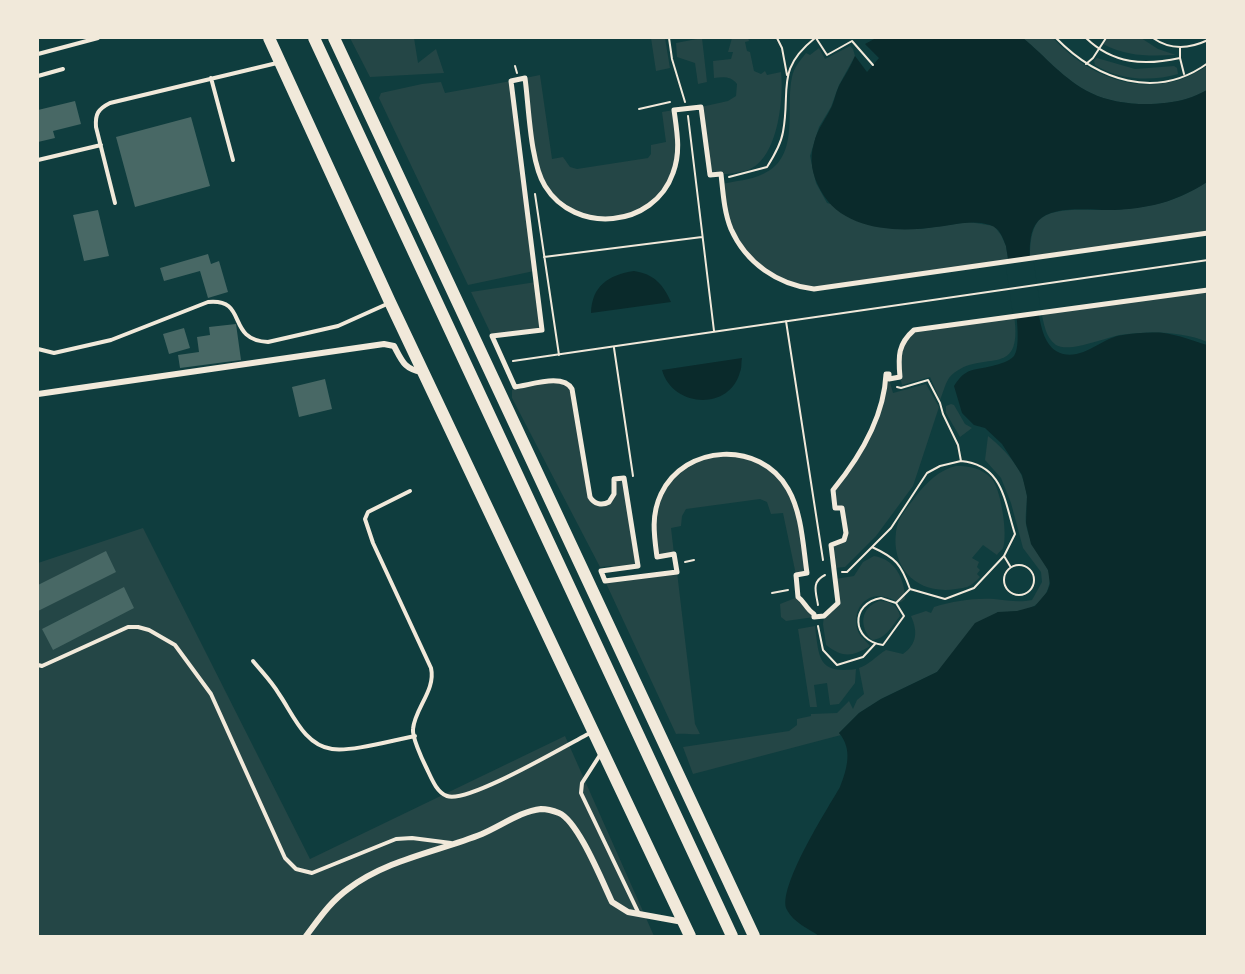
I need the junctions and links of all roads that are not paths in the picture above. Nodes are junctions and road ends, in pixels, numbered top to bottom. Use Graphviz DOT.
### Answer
graph roads {
  1 [pos="98,38"];
  2 [pos="269,38"];
  3 [pos="314,38"];
  4 [pos="334,38"];
  5 [pos="38,54"];
  6 [pos="281,62"];
  7 [pos="63,69"];
  8 [pos="38,75"];
  9 [pos="212,78"];
  10 [pos="100,145"];
  11 [pos="38,160"];
  12 [pos="233,160"];
  13 [pos="115,203"];
  14 [pos="1208,233"];
  15 [pos="1208,290"];
  16 [pos="390,302"];
  17 [pos="449,330"];
  18 [pos="38,349"];
  19 [pos="481,351"];
  20 [pos="423,373"];
  21 [pos="494,379"];
  22 [pos="38,394"];
  23 [pos="489,416"];
  24 [pos="410,491"];
  25 [pos="253,661"];
  26 [pos="39,666"];
  27 [pos="592,731"];
  28 [pos="415,736"];
  29 [pos="602,752"];
  30 [pos="455,844"];
  31 [pos="639,914"];
  32 [pos="683,922"];
  33 [pos="306,936"];
  34 [pos="690,936"];
  35 [pos="732,936"];
  36 [pos="754,936"];
  1 -- 5 [label="lane"];
  2 -- 6 [label="main road"];
  3 -- 17 [label="main road"];
  4 -- 19 [label="main road"];
  6 -- 9 [label="lane"];
  6 -- 16 [label="main road"];
  7 -- 8 [label="lane"];
  9 -- 10 [label="lane"];
  9 -- 12 [label="lane"];
  10 -- 11 [label="lane"];
  10 -- 13 [label="lane"];
  14 -- 15 [label="street"];
  16 -- 18 [label="lane"];
  16 -- 20 [label="main road"];
  17 -- 19 [label="main road"];
  17 -- 23 [label="main road"];
  19 -- 21 [label="main road"];
  20 -- 22 [label="street"];
  20 -- 27 [label="main road"];
  21 -- 23 [label="main road"];
  21 -- 36 [label="main road"];
  23 -- 35 [label="main road"];
  24 -- 28 [label="lane"];
  25 -- 28 [label="lane"];
  26 -- 30 [label="lane"];
  27 -- 28 [label="lane"];
  27 -- 29 [label="main road"];
  29 -- 31 [label="lane"];
  29 -- 32 [label="main road"];
  30 -- 31 [label="street"];
  30 -- 33 [label="street"];
  31 -- 32 [label="street"];
  32 -- 34 [label="main road"];
}
